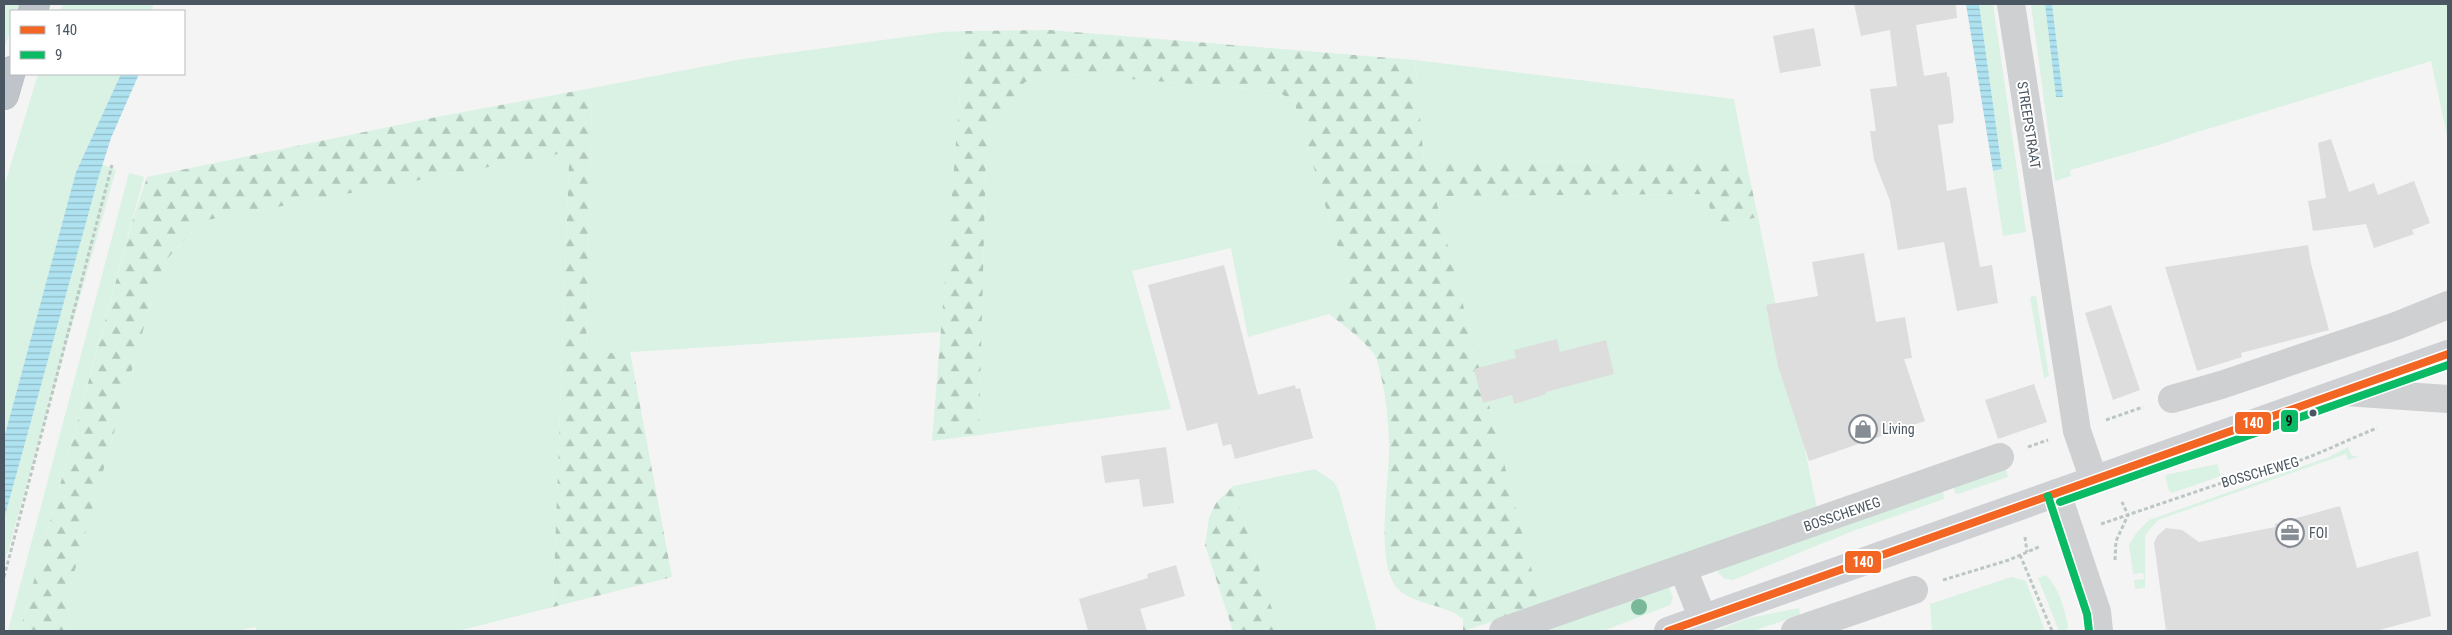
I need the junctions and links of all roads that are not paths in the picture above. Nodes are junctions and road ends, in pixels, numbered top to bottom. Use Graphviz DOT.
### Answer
graph roads {
  1 [pos="2011,4"];
  2 [pos="10,74"];
  3 [pos="4,94"];
  4 [pos="2448,305"];
  5 [pos="2448,354"];
  6 [pos="2345,392"];
  7 [pos="2172,399"];
  8 [pos="2448,399"];
  9 [pos="2012,453"];
  10 [pos="2094,480"];
  11 [pos="2057,493"];
  12 [pos="1683,568"];
  13 [pos="1914,590"];
  14 [pos="1703,619"];
  15 [pos="1675,630"];
  16 [pos="1503,631"];
  17 [pos="1795,631"];
  18 [pos="2099,631"];
  1 -- 10 [label="street, STREEPSTRAAT"];
  2 -- 3 [label="highway"];
  4 -- 7 [label="street"];
  5 -- 6 [label="main road"];
  6 -- 8 [label="street"];
  6 -- 10 [label="main road"];
  9 -- 12 [label="street, BOSSCHEWEG"];
  10 -- 11 [label="main road"];
  11 -- 14 [label="main road"];
  11 -- 18 [label="street"];
  12 -- 14 [label="street"];
  12 -- 16 [label="street, BOSSCHEWEG"];
  13 -- 17 [label="street"];
  14 -- 15 [label="main road"];
}
